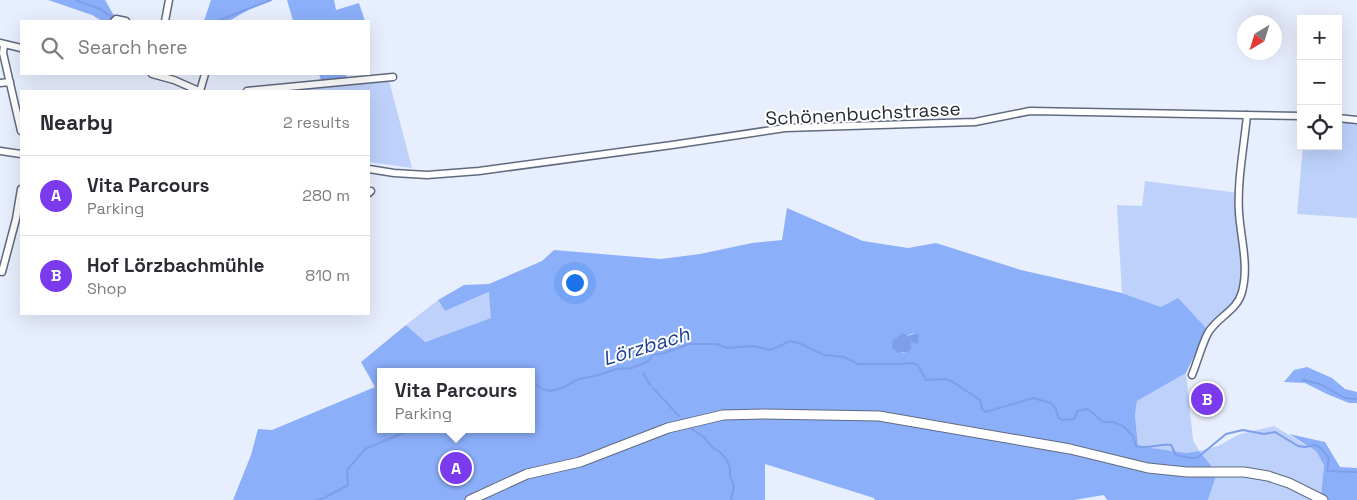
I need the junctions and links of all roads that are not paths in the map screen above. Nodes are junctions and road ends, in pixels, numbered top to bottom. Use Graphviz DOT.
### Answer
graph roads {
  1 [pos="169,0"];
  2 [pos="165,20"];
  3 [pos="2,44"];
  4 [pos="20,48"];
  5 [pos="156,75"];
  6 [pos="204,75"];
  7 [pos="393,77"];
  8 [pos="10,82"];
  9 [pos="0,83"];
  10 [pos="197,90"];
  11 [pos="199,90"];
  12 [pos="257,90"];
  13 [pos="1246,115"];
  14 [pos="1297,116"];
  15 [pos="1342,118"];
  16 [pos="1357,120"];
  17 [pos="20,127"];
  18 [pos="0,151"];
  19 [pos="20,154"];
  20 [pos="370,169"];
  21 [pos="20,204"];
  22 [pos="19,219"];
  23 [pos="2,272"];
  24 [pos="1192,375"];
  25 [pos="470,500"];
  26 [pos="1323,500"];
  1 -- 2 [label="street"];
  3 -- 4 [label="street"];
  3 -- 8 [label="street"];
  5 -- 10 [label="street"];
  6 -- 11 [label="street"];
  7 -- 12 [label="street"];
  8 -- 9 [label="street"];
  8 -- 17 [label="street"];
  13 -- 14 [label="street, Schönenbuchstrasse"];
  13 -- 20 [label="street, Schönenbuchstrasse"];
  13 -- 24 [label="street"];
  15 -- 16 [label="street"];
  18 -- 19 [label="street"];
  21 -- 22 [label="street"];
  22 -- 23 [label="street"];
  25 -- 26 [label="main road"];
}
